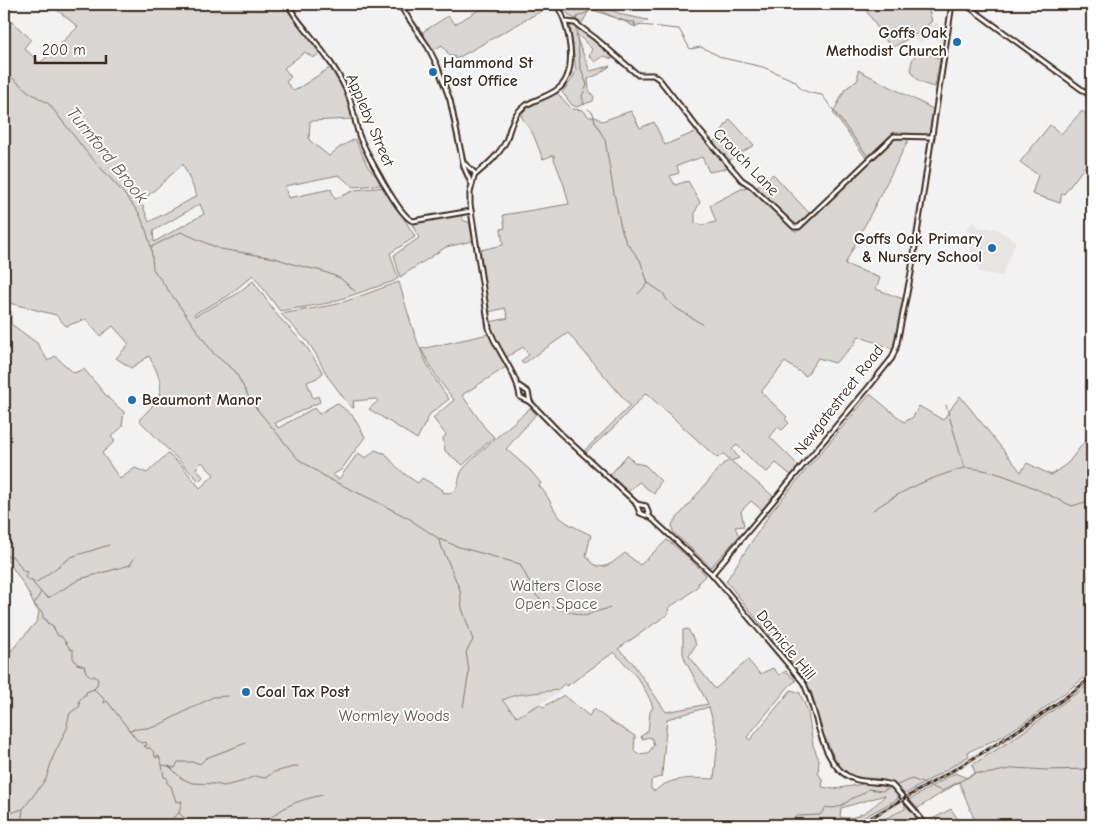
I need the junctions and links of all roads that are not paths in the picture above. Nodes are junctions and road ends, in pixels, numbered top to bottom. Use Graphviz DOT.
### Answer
graph roads {
  1 [pos="288,4"];
  2 [pos="399,4"];
  3 [pos="556,4"];
  4 [pos="952,4"];
  5 [pos="964,4"];
  6 [pos="566,22"];
  7 [pos="1092,97"];
  8 [pos="932,138"];
  9 [pos="465,164"];
  10 [pos="482,169"];
  11 [pos="472,170"];
  12 [pos="468,176"];
  13 [pos="475,176"];
  14 [pos="472,184"];
  15 [pos="471,211"];
  16 [pos="519,386"];
  17 [pos="524,389"];
  18 [pos="520,392"];
  19 [pos="526,398"];
  20 [pos="640,507"];
  21 [pos="646,513"];
  22 [pos="712,574"];
  23 [pos="924,825"];
  1 -- 15 [label="street, Appleby Street"];
  2 -- 9 [label="street"];
  3 -- 6 [label="street"];
  4 -- 8 [label="street, Newgatestreet Road"];
  5 -- 7 [label="street"];
  6 -- 8 [label="street, Crouch Lane"];
  6 -- 10 [label="street"];
  8 -- 22 [label="street, Newgatestreet Road"];
  9 -- 11 [label="street"];
  9 -- 12 [label="street"];
  10 -- 11 [label="street"];
  10 -- 13 [label="street"];
  11 -- 12 [label="street"];
  11 -- 13 [label="street"];
  12 -- 13 [label="street"];
  12 -- 14 [label="street"];
  13 -- 14 [label="street"];
  14 -- 15 [label="street"];
  15 -- 16 [label="street"];
  16 -- 17 [label="street"];
  16 -- 18 [label="street"];
  17 -- 18 [label="street"];
  17 -- 19 [label="street"];
  18 -- 19 [label="street"];
  19 -- 20 [label="street"];
  20 -- 21 [label="street"];
  20 -- 21 [label="street"];
  21 -- 22 [label="street, Darnicle Hill"];
  22 -- 23 [label="street, Darnicle Hill"];
}
